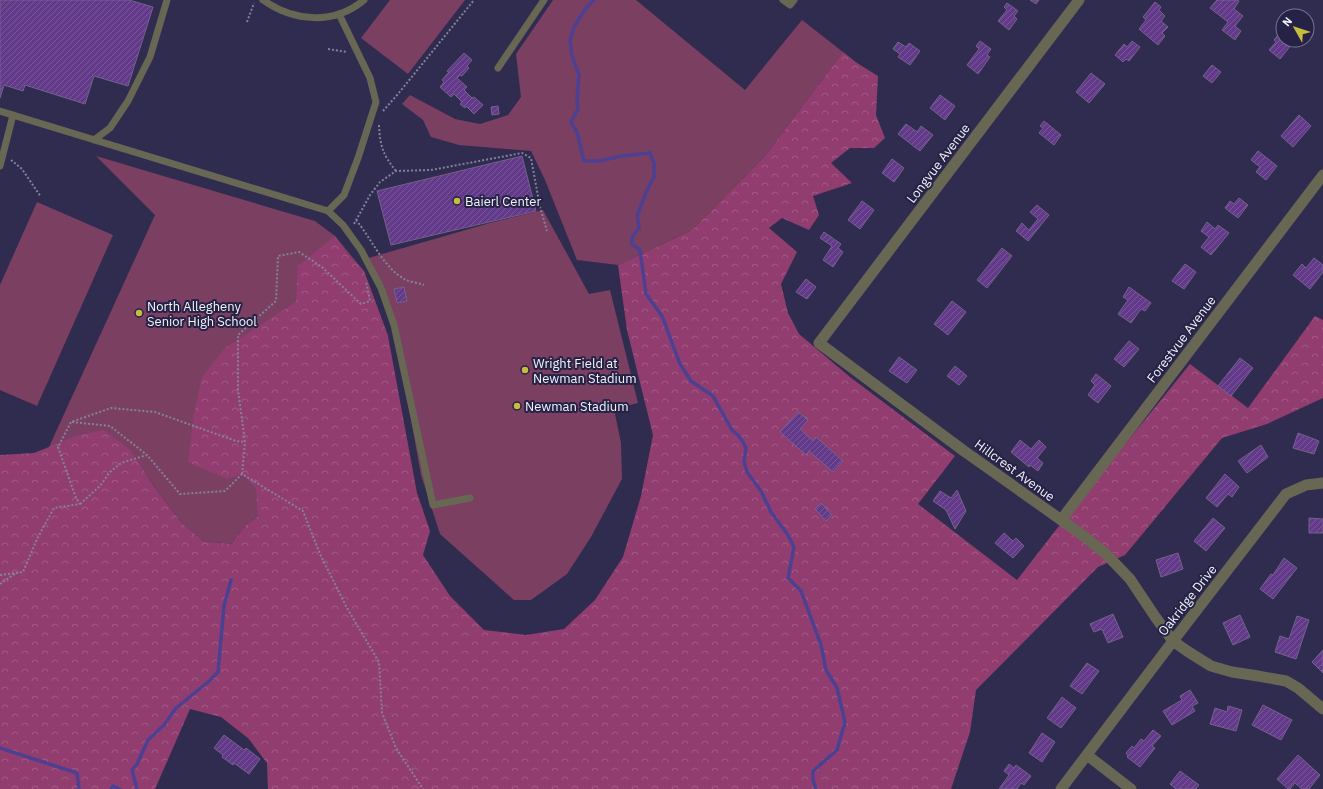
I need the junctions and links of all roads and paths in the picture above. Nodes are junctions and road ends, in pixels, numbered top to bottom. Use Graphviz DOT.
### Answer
graph roads {
  1 [pos="167,0"];
  2 [pos="255,0"];
  3 [pos="263,0"];
  4 [pos="364,0"];
  5 [pos="474,0"];
  6 [pos="544,0"];
  7 [pos="783,0"];
  8 [pos="794,0"];
  9 [pos="1079,0"];
  10 [pos="339,14"];
  11 [pos="247,22"];
  12 [pos="498,68"];
  13 [pos="0,112"];
  14 [pos="381,113"];
  15 [pos="13,115"];
  16 [pos="379,123"];
  17 [pos="94,140"];
  18 [pos="3,154"];
  19 [pos="0,166"];
  20 [pos="396,171"];
  21 [pos="1323,174"];
  22 [pos="41,197"];
  23 [pos="328,210"];
  24 [pos="356,220"];
  25 [pos="547,230"];
  26 [pos="349,233"];
  27 [pos="366,279"];
  28 [pos="424,284"];
  29 [pos="819,343"];
  30 [pos="71,422"];
  31 [pos="245,442"];
  32 [pos="147,455"];
  33 [pos="242,474"];
  34 [pos="1323,483"];
  35 [pos="470,498"];
  36 [pos="80,504"];
  37 [pos="1061,520"];
  38 [pos="16,573"];
  39 [pos="0,575"];
  40 [pos="0,584"];
  41 [pos="1173,641"];
  42 [pos="1323,709"];
  43 [pos="1087,755"];
  44 [pos="423,789"];
  45 [pos="1061,789"];
  46 [pos="1132,789"];
  1 -- 17 [label="lane"];
  2 -- 11 [label="path"];
  3 -- 10 [label="lane"];
  4 -- 10 [label="lane"];
  5 -- 14 [label="path"];
  6 -- 12 [label="lane"];
  7 -- 8 [label="lane"];
  9 -- 29 [label="street, Longvue Avenue"];
  10 -- 23 [label="lane"];
  13 -- 15 [label="lane"];
  15 -- 17 [label="lane"];
  15 -- 18 [label="lane"];
  16 -- 20 [label="path"];
  17 -- 23 [label="lane"];
  18 -- 19 [label="lane"];
  18 -- 22 [label="path"];
  20 -- 24 [label="path"];
  20 -- 25 [label="path"];
  21 -- 37 [label="street, Forestvue Avenue"];
  23 -- 26 [label="lane"];
  24 -- 26 [label="path"];
  24 -- 28 [label="path"];
  26 -- 35 [label="lane"];
  27 -- 31 [label="path"];
  29 -- 37 [label="street, Hillcrest Avenue"];
  30 -- 31 [label="path"];
  30 -- 32 [label="path"];
  30 -- 36 [label="path"];
  31 -- 33 [label="path"];
  32 -- 33 [label="path"];
  32 -- 36 [label="path"];
  33 -- 44 [label="path"];
  34 -- 41 [label="street, Oakridge Drive"];
  36 -- 38 [label="path"];
  37 -- 41 [label="street, Hillcrest Avenue"];
  38 -- 39 [label="path"];
  38 -- 40 [label="path"];
  41 -- 42 [label="street, Hillcrest Avenue"];
  41 -- 43 [label="street, Oakridge Drive"];
  43 -- 45 [label="street, Oakridge Drive"];
  43 -- 46 [label="street"];
}
